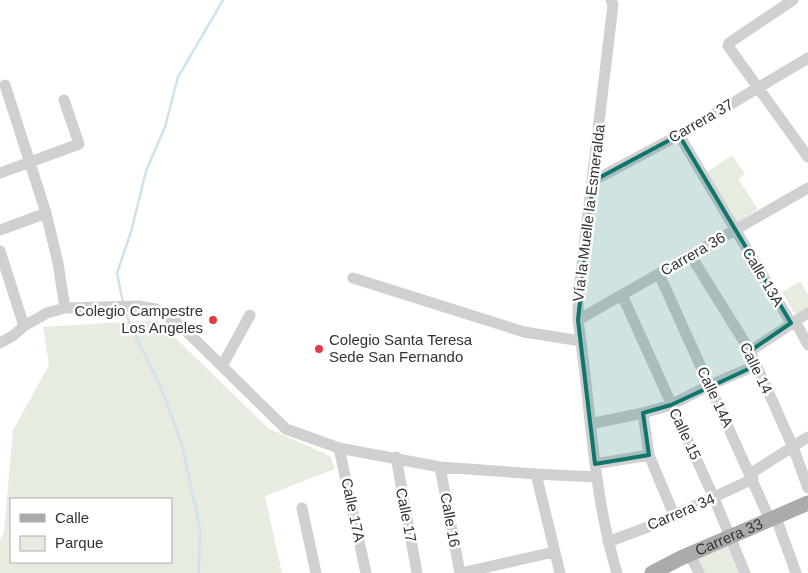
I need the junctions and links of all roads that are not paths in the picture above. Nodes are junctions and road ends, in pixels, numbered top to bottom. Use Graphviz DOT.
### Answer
graph roads {
  1 [pos="611,0"];
  2 [pos="793,0"];
  3 [pos="807,61"];
  4 [pos="5,86"];
  5 [pos="757,88"];
  6 [pos="64,100"];
  7 [pos="679,135"];
  8 [pos="808,157"];
  9 [pos="29,162"];
  10 [pos="0,173"];
  11 [pos="593,181"];
  12 [pos="808,188"];
  13 [pos="46,213"];
  14 [pos="0,230"];
  15 [pos="735,230"];
  16 [pos="0,251"];
  17 [pos="691,256"];
  18 [pos="658,274"];
  19 [pos="352,278"];
  20 [pos="622,295"];
  21 [pos="66,308"];
  22 [pos="808,313"];
  23 [pos="250,315"];
  24 [pos="578,320"];
  25 [pos="793,322"];
  26 [pos="24,326"];
  27 [pos="581,341"];
  28 [pos="0,343"];
  29 [pos="808,345"];
  30 [pos="750,351"];
  31 [pos="757,365"];
  32 [pos="222,366"];
  33 [pos="710,385"];
  34 [pos="671,404"];
  35 [pos="642,413"];
  36 [pos="590,424"];
  37 [pos="808,437"];
  38 [pos="793,447"];
  39 [pos="340,448"];
  40 [pos="649,455"];
  41 [pos="396,457"];
  42 [pos="595,464"];
  43 [pos="440,466"];
  44 [pos="536,474"];
  45 [pos="596,477"];
  46 [pos="752,477"];
  47 [pos="808,488"];
  48 [pos="714,498"];
  49 [pos="808,503"];
  50 [pos="302,508"];
  51 [pos="674,515"];
  52 [pos="773,519"];
  53 [pos="730,538"];
  54 [pos="608,542"];
  55 [pos="554,552"];
  56 [pos="690,555"];
  57 [pos="316,573"];
  58 [pos="366,573"];
  59 [pos="417,573"];
  60 [pos="460,573"];
  61 [pos="560,573"];
  62 [pos="617,573"];
  63 [pos="652,573"];
  64 [pos="699,573"];
  65 [pos="745,573"];
  66 [pos="796,573"];
  1 -- 11 [label="street, Vía la Muelle la Esmeralda"];
  2 -- 5 [label="street"];
  3 -- 5 [label="street, Carrera 37"];
  4 -- 9 [label="street"];
  5 -- 7 [label="street, Carrera 37"];
  5 -- 8 [label="street"];
  6 -- 9 [label="street"];
  7 -- 11 [label="street, Carrera 37"];
  7 -- 15 [label="street, Calle 13A"];
  9 -- 10 [label="street"];
  9 -- 13 [label="street"];
  11 -- 24 [label="street, Vía la Muelle la Esmeralda"];
  12 -- 15 [label="street, Carrera 36"];
  13 -- 14 [label="street"];
  13 -- 21 [label="street"];
  15 -- 17 [label="street, Carrera 36"];
  15 -- 25 [label="street, Calle 13A"];
  16 -- 26 [label="street"];
  17 -- 18 [label="street, Carrera 36"];
  17 -- 30 [label="street, Calle 14"];
  18 -- 20 [label="street, Carrera 36"];
  18 -- 33 [label="street, Calle 14A"];
  19 -- 27 [label="street"];
  20 -- 24 [label="street, Carrera 36"];
  20 -- 34 [label="street, Calle 15"];
  21 -- 26 [label="street"];
  21 -- 32 [label="street"];
  22 -- 25 [label="street"];
  23 -- 32 [label="street"];
  24 -- 27 [label="street, Vía la Muelle la Esmeralda"];
  25 -- 29 [label="street, Calle 13A"];
  25 -- 30 [label="street"];
  26 -- 28 [label="street"];
  27 -- 36 [label="street, Vía la Muelle la Esmeralda"];
  30 -- 31 [label="street, Calle 14"];
  31 -- 33 [label="street"];
  31 -- 38 [label="street, Calle 14"];
  32 -- 39 [label="street"];
  33 -- 34 [label="street"];
  33 -- 46 [label="street, Calle 14A"];
  34 -- 35 [label="street"];
  34 -- 48 [label="street, Calle 15"];
  35 -- 36 [label="street"];
  35 -- 40 [label="street"];
  36 -- 42 [label="street, Vía la Muelle la Esmeralda"];
  37 -- 38 [label="street, Carrera 34"];
  38 -- 46 [label="street, Carrera 34"];
  38 -- 47 [label="street, Calle 14"];
  39 -- 41 [label="street"];
  39 -- 58 [label="street, Calle 17A"];
  40 -- 42 [label="street"];
  40 -- 51 [label="street"];
  41 -- 43 [label="street"];
  41 -- 59 [label="street, Calle 17"];
  42 -- 45 [label="street, Vía la Muelle la Esmeralda"];
  43 -- 44 [label="street"];
  43 -- 60 [label="street, Calle 16"];
  44 -- 45 [label="street"];
  44 -- 55 [label="street"];
  45 -- 54 [label="street, Vía la Muelle la Esmeralda"];
  46 -- 48 [label="street, Carrera 34"];
  46 -- 52 [label="street, Calle 14A"];
  48 -- 51 [label="street, Carrera 34"];
  48 -- 53 [label="street, Calle 15"];
  49 -- 52 [label="main road, Carrera 33"];
  50 -- 57 [label="street"];
  51 -- 54 [label="street, Carrera 34"];
  52 -- 53 [label="main road, Carrera 33"];
  52 -- 66 [label="street, Calle 14A"];
  53 -- 56 [label="main road, Carrera 33"];
  53 -- 65 [label="street, Calle 15"];
  54 -- 62 [label="street, Vía la Muelle la Esmeralda"];
  55 -- 60 [label="street"];
  55 -- 61 [label="street"];
  56 -- 63 [label="main road, Carrera 33"];
  56 -- 64 [label="street"];
}
